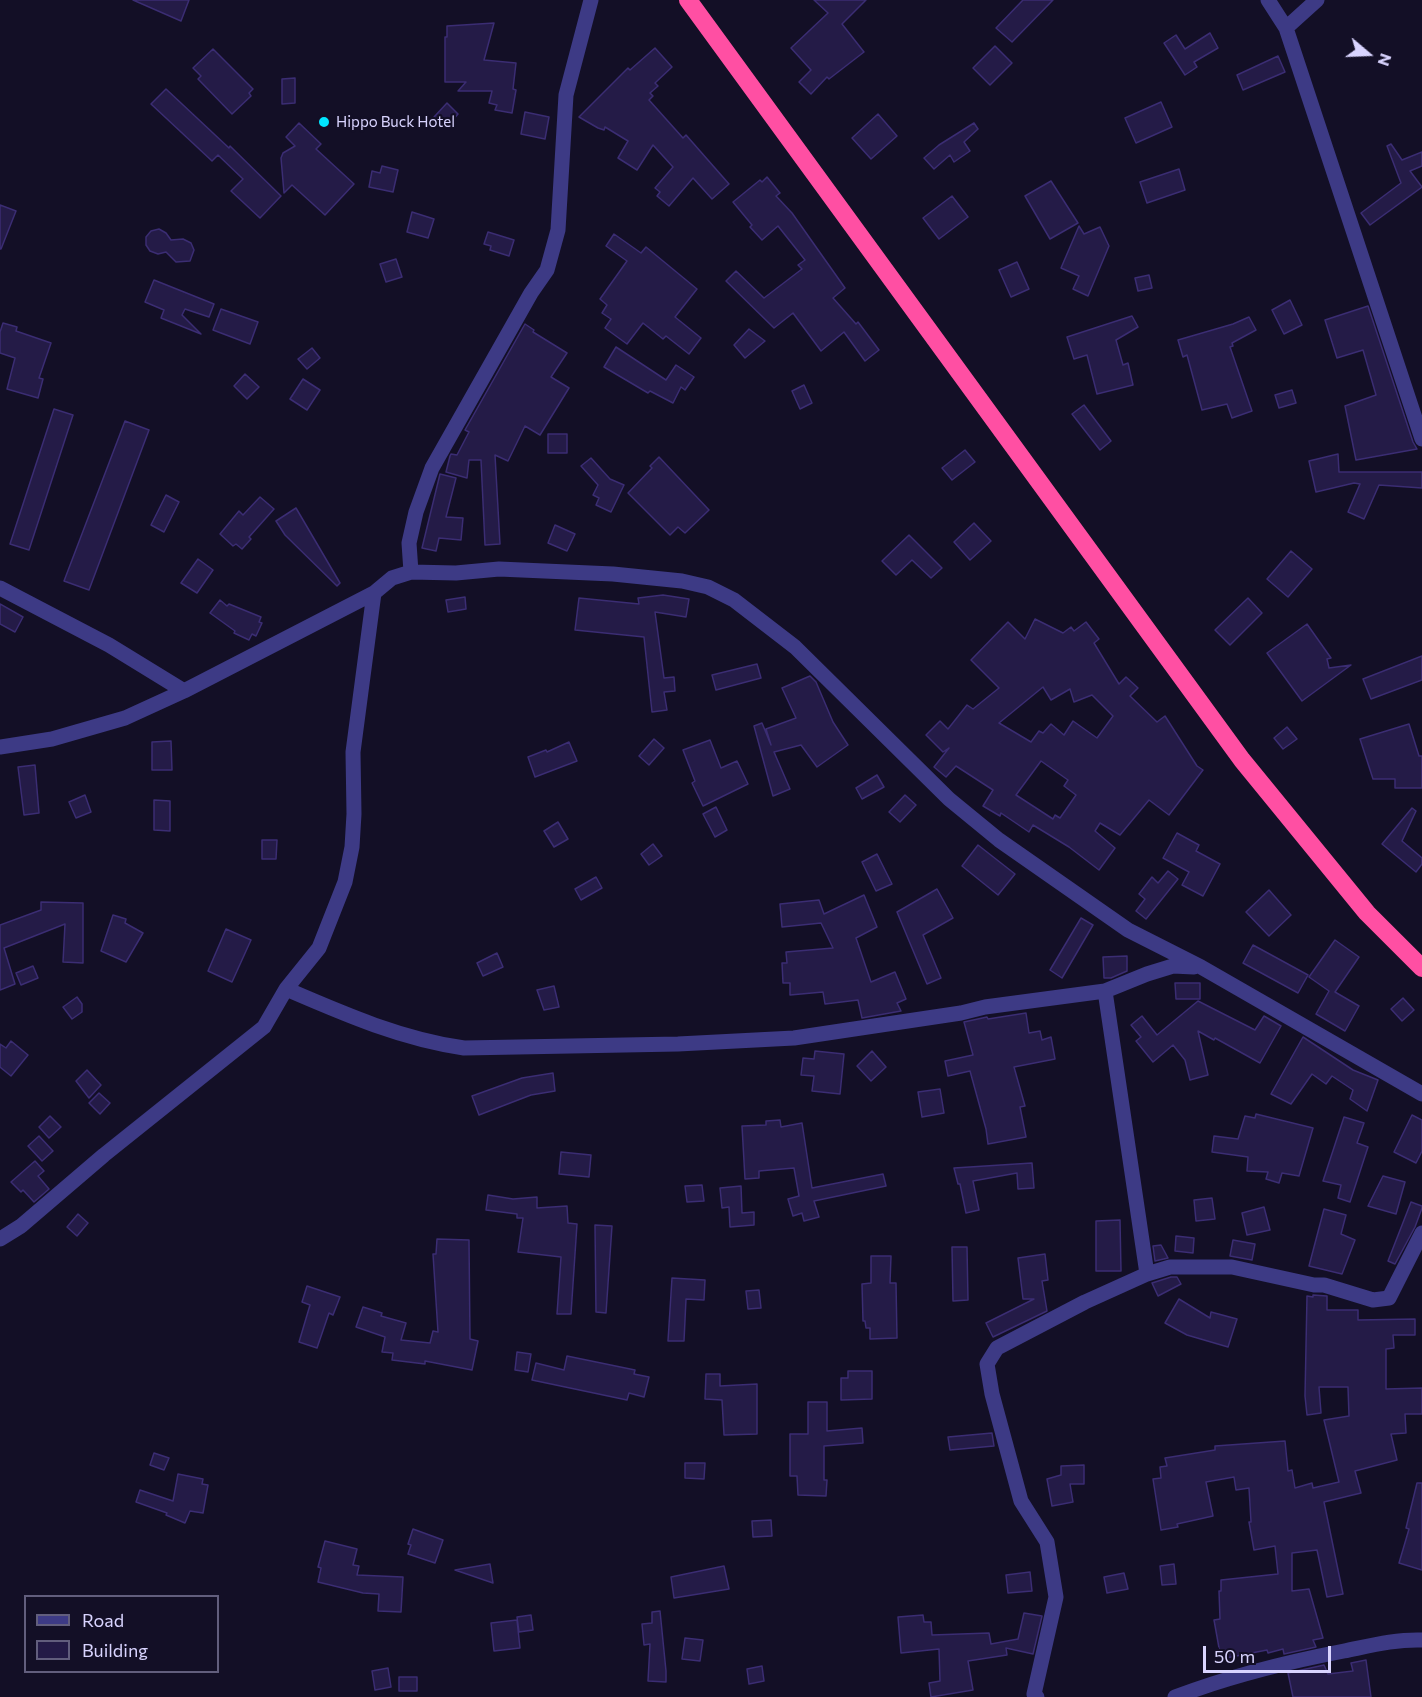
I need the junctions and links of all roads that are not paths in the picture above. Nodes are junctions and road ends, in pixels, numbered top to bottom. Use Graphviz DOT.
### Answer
graph roads {
  1 [pos="591,0"];
  2 [pos="688,0"];
  3 [pos="1268,0"];
  4 [pos="1317,0"];
  5 [pos="1286,28"];
  6 [pos="1422,439"];
  7 [pos="411,572"];
  8 [pos="0,588"];
  9 [pos="374,593"];
  10 [pos="184,691"];
  11 [pos="0,747"];
  12 [pos="1201,967"];
  13 [pos="1422,968"];
  14 [pos="286,989"];
  15 [pos="1105,992"];
  16 [pos="1422,1094"];
  17 [pos="1422,1233"];
  18 [pos="0,1239"];
  19 [pos="1147,1274"];
  20 [pos="1422,1640"];
  21 [pos="1034,1696"];
  22 [pos="1175,1697"];
  1 -- 7 [label="street"];
  2 -- 13 [label="highway"];
  3 -- 5 [label="street"];
  4 -- 5 [label="street"];
  5 -- 6 [label="street"];
  7 -- 9 [label="street"];
  7 -- 12 [label="street"];
  8 -- 10 [label="street"];
  9 -- 10 [label="street"];
  9 -- 14 [label="street"];
  10 -- 11 [label="street"];
  12 -- 15 [label="street"];
  12 -- 16 [label="street"];
  14 -- 15 [label="street"];
  14 -- 18 [label="street"];
  15 -- 19 [label="street"];
  17 -- 19 [label="street"];
  19 -- 21 [label="street"];
  20 -- 22 [label="street"];
}
